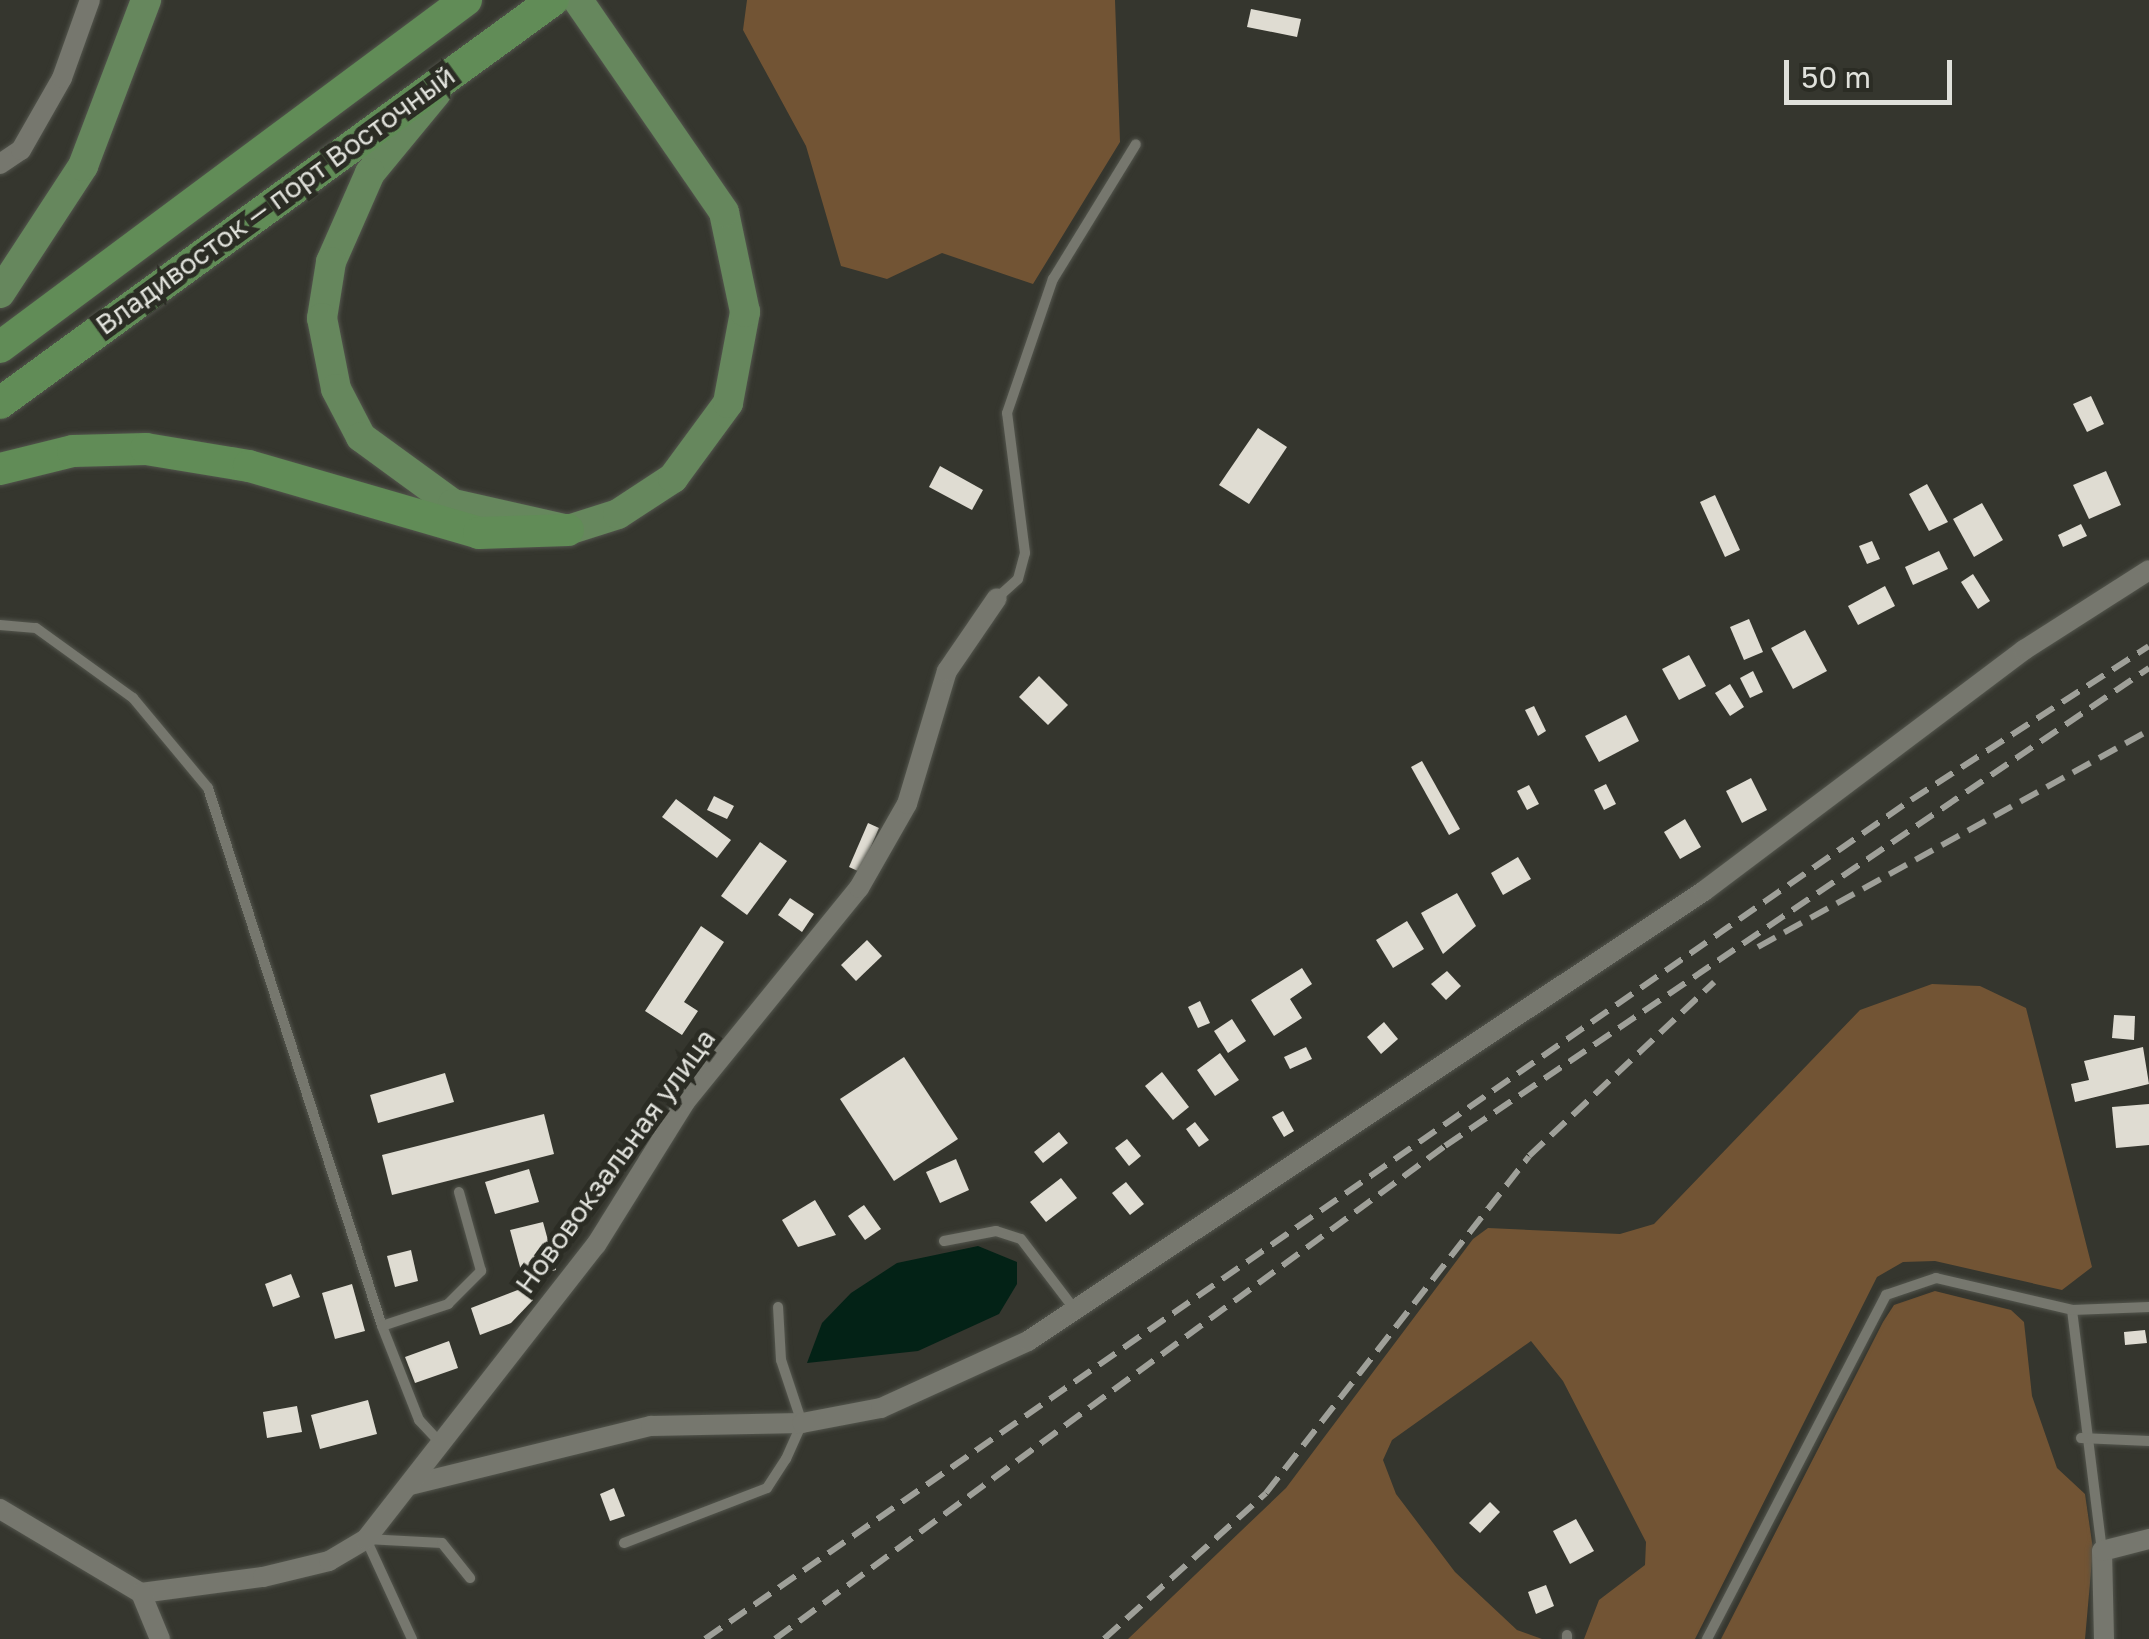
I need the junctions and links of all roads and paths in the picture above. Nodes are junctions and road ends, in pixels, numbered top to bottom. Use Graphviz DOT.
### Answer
graph roads {
  1 [pos="90,0"];
  2 [pos="146,0"];
  3 [pos="466,0"];
  4 [pos="552,0"];
  5 [pos="578,0"];
  6 [pos="460,64"];
  7 [pos="1136,144"];
  8 [pos="0,164"];
  9 [pos="0,292"];
  10 [pos="0,347"];
  11 [pos="0,404"];
  12 [pos="0,469"];
  13 [pos="568,530"];
  14 [pos="2149,570"];
  15 [pos="996,598"];
  16 [pos="0,625"];
  17 [pos="460,1192"];
  18 [pos="944,1241"];
  19 [pos="778,1307"];
  20 [pos="2149,1307"];
  21 [pos="2072,1310"];
  22 [pos="1076,1311"];
  23 [pos="382,1326"];
  24 [pos="802,1423"];
  25 [pos="2081,1438"];
  26 [pos="2149,1441"];
  27 [pos="441,1444"];
  28 [pos="410,1485"];
  29 [pos="0,1509"];
  30 [pos="366,1539"];
  31 [pos="2149,1539"];
  32 [pos="624,1543"];
  33 [pos="2102,1552"];
  34 [pos="470,1578"];
  35 [pos="141,1593"];
  36 [pos="160,1639"];
  37 [pos="412,1639"];
  38 [pos="1707,1639"];
  39 [pos="2104,1639"];
  1 -- 8 [label="street"];
  2 -- 9 [label="main road"];
  3 -- 10 [label="highway, Владивосток — порт Восточный"];
  4 -- 6 [label="highway, Владивосток — порт Восточный"];
  5 -- 13 [label="main road"];
  6 -- 11 [label="highway, Владивосток — порт Восточный"];
  6 -- 13 [label="main road"];
  7 -- 15 [label="lane"];
  12 -- 13 [label="highway"];
  14 -- 22 [label="street"];
  15 -- 27 [label="street, Нововокзальная улица"];
  16 -- 23 [label="lane"];
  17 -- 23 [label="lane"];
  18 -- 22 [label="lane"];
  19 -- 24 [label="lane"];
  20 -- 21 [label="lane"];
  21 -- 25 [label="lane"];
  21 -- 38 [label="lane"];
  22 -- 24 [label="street"];
  23 -- 27 [label="lane"];
  24 -- 28 [label="street"];
  24 -- 32 [label="lane"];
  25 -- 26 [label="lane"];
  25 -- 33 [label="lane"];
  27 -- 28 [label="street, Нововокзальная улица"];
  28 -- 30 [label="street, Нововокзальная улица"];
  29 -- 35 [label="street"];
  30 -- 34 [label="lane"];
  30 -- 35 [label="street, Нововокзальная улица"];
  30 -- 37 [label="lane"];
  31 -- 33 [label="street"];
  33 -- 39 [label="street"];
  35 -- 36 [label="street"];
}
